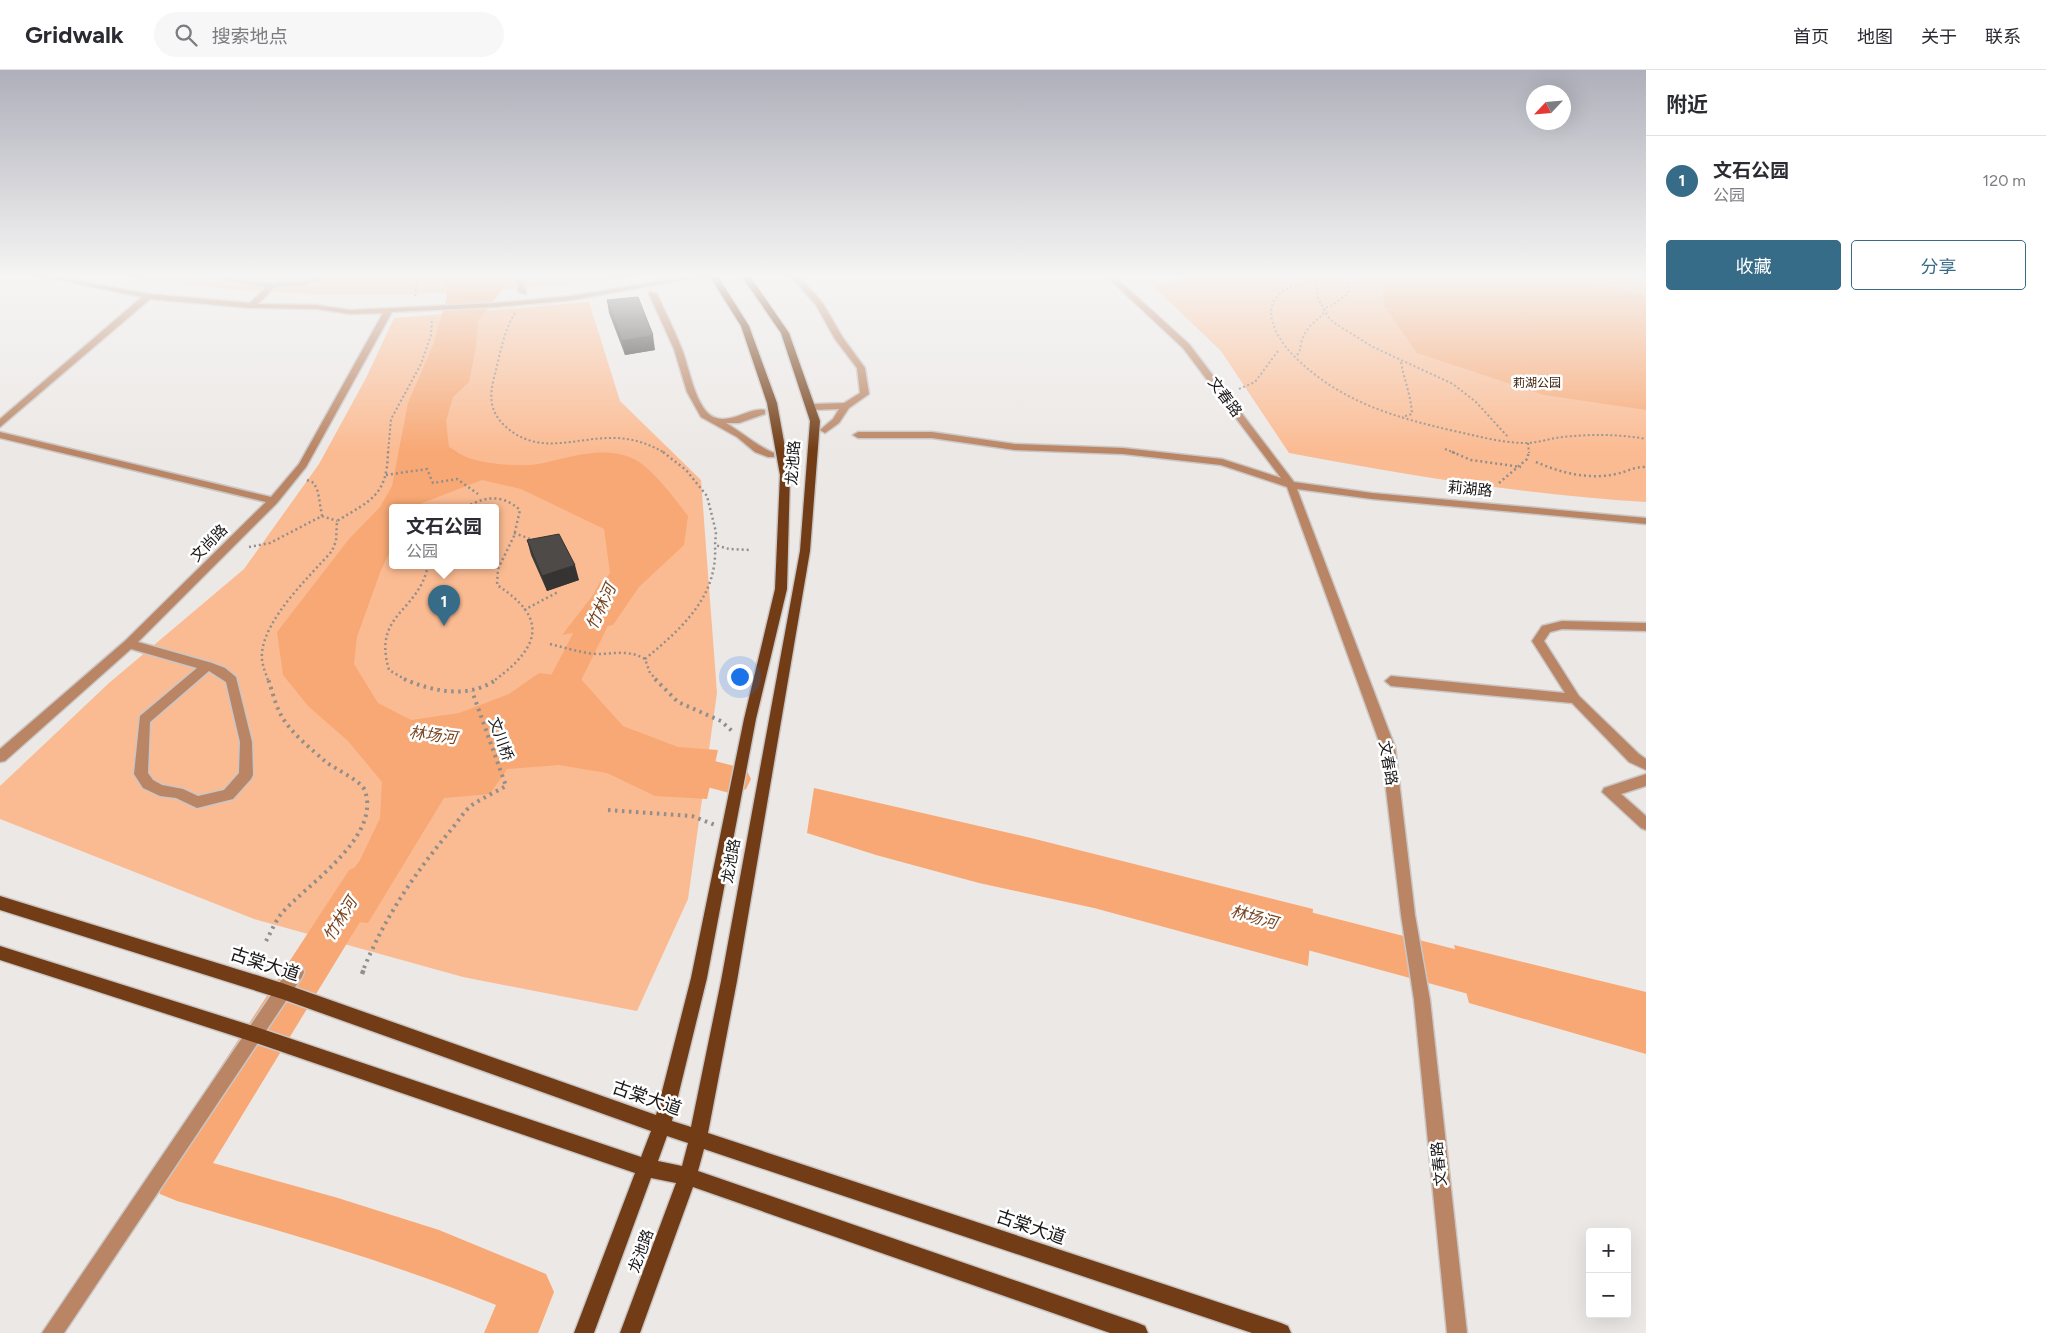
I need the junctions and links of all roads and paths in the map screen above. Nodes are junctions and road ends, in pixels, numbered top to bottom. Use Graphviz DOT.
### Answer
graph roads {
  1 [pos="104,334"];
  2 [pos="375,334"];
  3 [pos="430,334"];
  4 [pos="506,334"];
  5 [pos="671,334"];
  6 [pos="748,334"];
  7 [pos="785,334"];
  8 [pos="836,334"];
  9 [pos="1173,334"];
  10 [pos="1277,334"];
  11 [pos="1305,334"];
  12 [pos="1352,334"];
  13 [pos="1278,351"];
  14 [pos="1297,355"];
  15 [pos="1396,358"];
  16 [pos="1239,389"];
  17 [pos="846,406"];
  18 [pos="814,407"];
  19 [pos="762,412"];
  20 [pos="1402,417"];
  21 [pos="717,421"];
  22 [pos="0,424"];
  23 [pos="825,430"];
  24 [pos="0,435"];
  25 [pos="858,435"];
  26 [pos="1508,437"];
  27 [pos="1646,439"];
  28 [pos="1528,443"];
  29 [pos="1445,449"];
  30 [pos="771,454"];
  31 [pos="1536,462"];
  32 [pos="1521,467"];
  33 [pos="1646,467"];
  34 [pos="386,475"];
  35 [pos="303,479"];
  36 [pos="1499,482"];
  37 [pos="1291,485"];
  38 [pos="478,494"];
  39 [pos="273,502"];
  40 [pos="472,504"];
  41 [pos="322,516"];
  42 [pos="337,521"];
  43 [pos="1646,521"];
  44 [pos="513,533"];
  45 [pos="540,545"];
  46 [pos="716,545"];
  47 [pos="249,547"];
  48 [pos="751,550"];
  49 [pos="499,567"];
  50 [pos="427,569"];
  51 [pos="498,569"];
  52 [pos="558,592"];
  53 [pos="524,610"];
  54 [pos="1646,627"];
  55 [pos="130,644"];
  56 [pos="550,644"];
  57 [pos="645,659"];
  58 [pos="208,666"];
  59 [pos="1391,681"];
  60 [pos="472,691"];
  61 [pos="1575,699"];
  62 [pos="732,732"];
  63 [pos="0,757"];
  64 [pos="1646,765"];
  65 [pos="1646,780"];
  66 [pos="608,810"];
  67 [pos="1646,824"];
  68 [pos="716,825"];
  69 [pos="0,903"];
  70 [pos="266,941"];
  71 [pos="0,953"];
  72 [pos="296,972"];
  73 [pos="362,974"];
  74 [pos="282,991"];
  75 [pos="253,1034"];
  76 [pos="662,1126"];
  77 [pos="698,1138"];
  78 [pos="646,1168"];
  79 [pos="688,1176"];
  80 [pos="52,1333"];
  81 [pos="584,1333"];
  82 [pos="630,1333"];
  83 [pos="1138,1333"];
  84 [pos="1281,1333"];
  85 [pos="1457,1333"];
  1 -- 22 [label="street"];
  2 -- 39 [label="street, 文尚路"];
  3 -- 34 [label="path"];
  4 -- 46 [label="path"];
  5 -- 21 [label="street"];
  6 -- 76 [label="main road, 龙池路"];
  7 -- 77 [label="main road, 龙池路"];
  8 -- 17 [label="street"];
  9 -- 37 [label="street, 文春路"];
  10 -- 28 [label="path"];
  11 -- 14 [label="path"];
  12 -- 15 [label="path"];
  13 -- 16 [label="path"];
  15 -- 20 [label="path"];
  15 -- 26 [label="path"];
  17 -- 18 [label="street"];
  17 -- 23 [label="street"];
  19 -- 21 [label="street"];
  21 -- 30 [label="street"];
  24 -- 39 [label="street"];
  25 -- 37 [label="street, 莉湖路"];
  27 -- 28 [label="path"];
  28 -- 36 [label="path"];
  29 -- 32 [label="path"];
  31 -- 33 [label="path"];
  34 -- 38 [label="path"];
  34 -- 42 [label="path"];
  35 -- 41 [label="path"];
  37 -- 43 [label="street, 莉湖路"];
  37 -- 85 [label="street, 文春路"];
  39 -- 55 [label="street, 文尚路"];
  40 -- 49 [label="path"];
  41 -- 42 [label="path"];
  41 -- 47 [label="path"];
  42 -- 70 [label="path"];
  44 -- 45 [label="path"];
  46 -- 48 [label="path"];
  46 -- 57 [label="path"];
  50 -- 60 [label="path"];
  51 -- 53 [label="path"];
  52 -- 53 [label="path"];
  53 -- 60 [label="path"];
  54 -- 61 [label="street"];
  55 -- 58 [label="street"];
  55 -- 63 [label="street, 文尚路"];
  56 -- 57 [label="path"];
  57 -- 62 [label="path"];
  58 -- 58 [label="street"];
  59 -- 61 [label="street"];
  60 -- 73 [label="path, 文川桥"];
  61 -- 64 [label="street"];
  65 -- 67 [label="street"];
  66 -- 68 [label="path"];
  69 -- 74 [label="main road, 古棠大道"];
  71 -- 75 [label="main road"];
  72 -- 74 [label="street"];
  74 -- 75 [label="street"];
  74 -- 76 [label="main road, 古棠大道"];
  75 -- 78 [label="main road"];
  75 -- 80 [label="street"];
  76 -- 77 [label="main road, 古棠大道"];
  76 -- 78 [label="main road, 龙池路"];
  77 -- 79 [label="main road, 龙池路"];
  77 -- 84 [label="main road, 古棠大道"];
  78 -- 79 [label="main road"];
  78 -- 81 [label="main road, 龙池路"];
  79 -- 82 [label="main road, 龙池路"];
  79 -- 83 [label="main road"];
}
